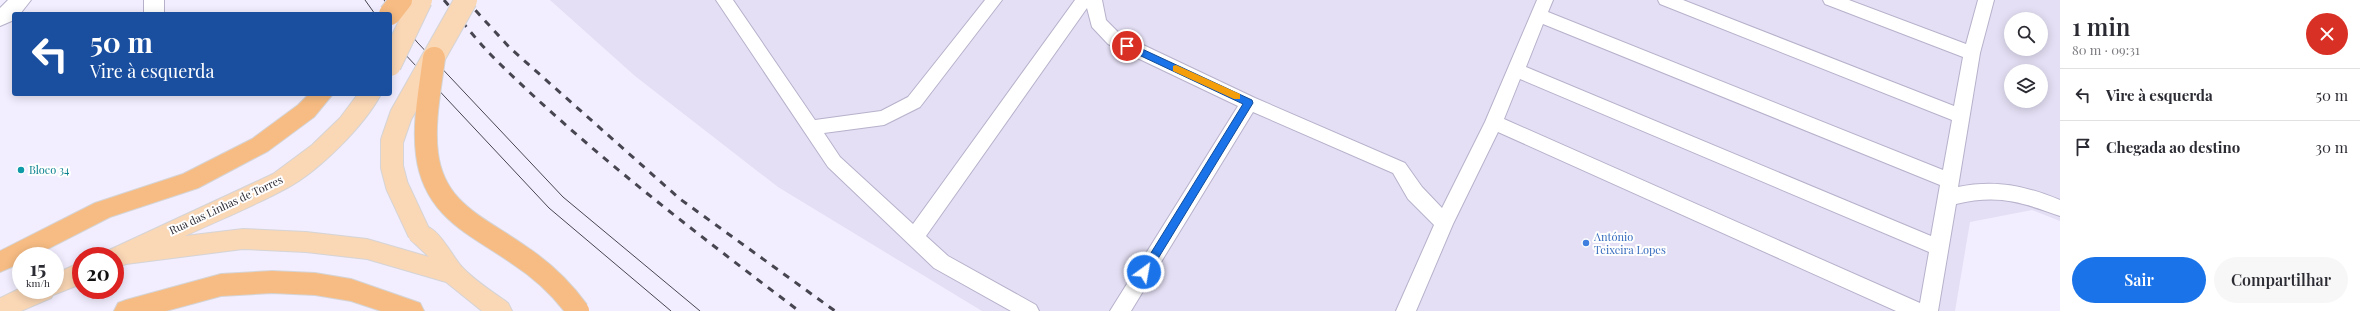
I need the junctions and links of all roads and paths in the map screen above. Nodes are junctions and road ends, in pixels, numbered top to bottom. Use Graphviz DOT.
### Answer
graph roads {
  1 [pos="21,0"];
  2 [pos="154,0"];
  3 [pos="401,0"];
  4 [pos="421,0"];
  5 [pos="466,0"];
  6 [pos="724,0"];
  7 [pos="994,0"];
  8 [pos="1084,0"];
  9 [pos="1094,0"];
  10 [pos="1666,0"];
  11 [pos="1830,0"];
  12 [pos="1986,0"];
  13 [pos="1541,8"];
  14 [pos="154,12"];
  15 [pos="392,12"];
  16 [pos="0,18"];
  17 [pos="1972,53"];
  18 [pos="434,58"];
  19 [pos="392,61"];
  20 [pos="1516,70"];
  21 [pos="320,96"];
  22 [pos="369,96"];
  23 [pos="1249,103"];
  24 [pos="1960,116"];
  25 [pos="1494,122"];
  26 [pos="810,128"];
  27 [pos="1949,180"];
  28 [pos="1946,198"];
  29 [pos="2060,208"];
  30 [pos="1444,223"];
  31 [pos="915,237"];
  32 [pos="1937,246"];
  33 [pos="124,254"];
  34 [pos="124,255"];
  35 [pos="0,262"];
  36 [pos="453,274"];
  37 [pos="23,299"];
  38 [pos="0,309"];
  39 [pos="126,311"];
  40 [pos="412,311"];
  41 [pos="500,311"];
  42 [pos="578,311"];
  43 [pos="1029,311"];
  44 [pos="1120,311"];
  45 [pos="1406,311"];
  46 [pos="1917,311"];
  47 [pos="1928,311"];
  1 -- 16 [label="street"];
  2 -- 14 [label="street"];
  3 -- 15 [label="highway, bridge"];
  4 -- 19 [label="main road, bridge"];
  5 -- 18 [label="main road, bridge"];
  6 -- 26 [label="lane"];
  7 -- 26 [label="lane"];
  8 -- 31 [label="lane"];
  9 -- 23 [label="lane"];
  10 -- 24 [label="lane"];
  11 -- 17 [label="lane"];
  12 -- 17 [label="lane"];
  13 -- 20 [label="lane"];
  13 -- 27 [label="lane"];
  17 -- 24 [label="lane"];
  18 -- 36 [label="main road, bridge"];
  18 -- 42 [label="highway, bridge"];
  20 -- 25 [label="lane"];
  20 -- 32 [label="lane"];
  21 -- 35 [label="highway"];
  22 -- 33 [label="main road, Rua das Linhas de Torres"];
  23 -- 30 [label="lane"];
  23 -- 44 [label="lane"];
  24 -- 27 [label="lane"];
  25 -- 30 [label="lane"];
  25 -- 46 [label="lane"];
  26 -- 31 [label="lane"];
  27 -- 28 [label="lane"];
  28 -- 29 [label="lane"];
  28 -- 32 [label="lane"];
  30 -- 45 [label="lane"];
  31 -- 43 [label="lane"];
  32 -- 47 [label="lane"];
  34 -- 36 [label="main road"];
  36 -- 41 [label="main road"];
  37 -- 38 [label="main road"];
  39 -- 40 [label="highway"];
}
